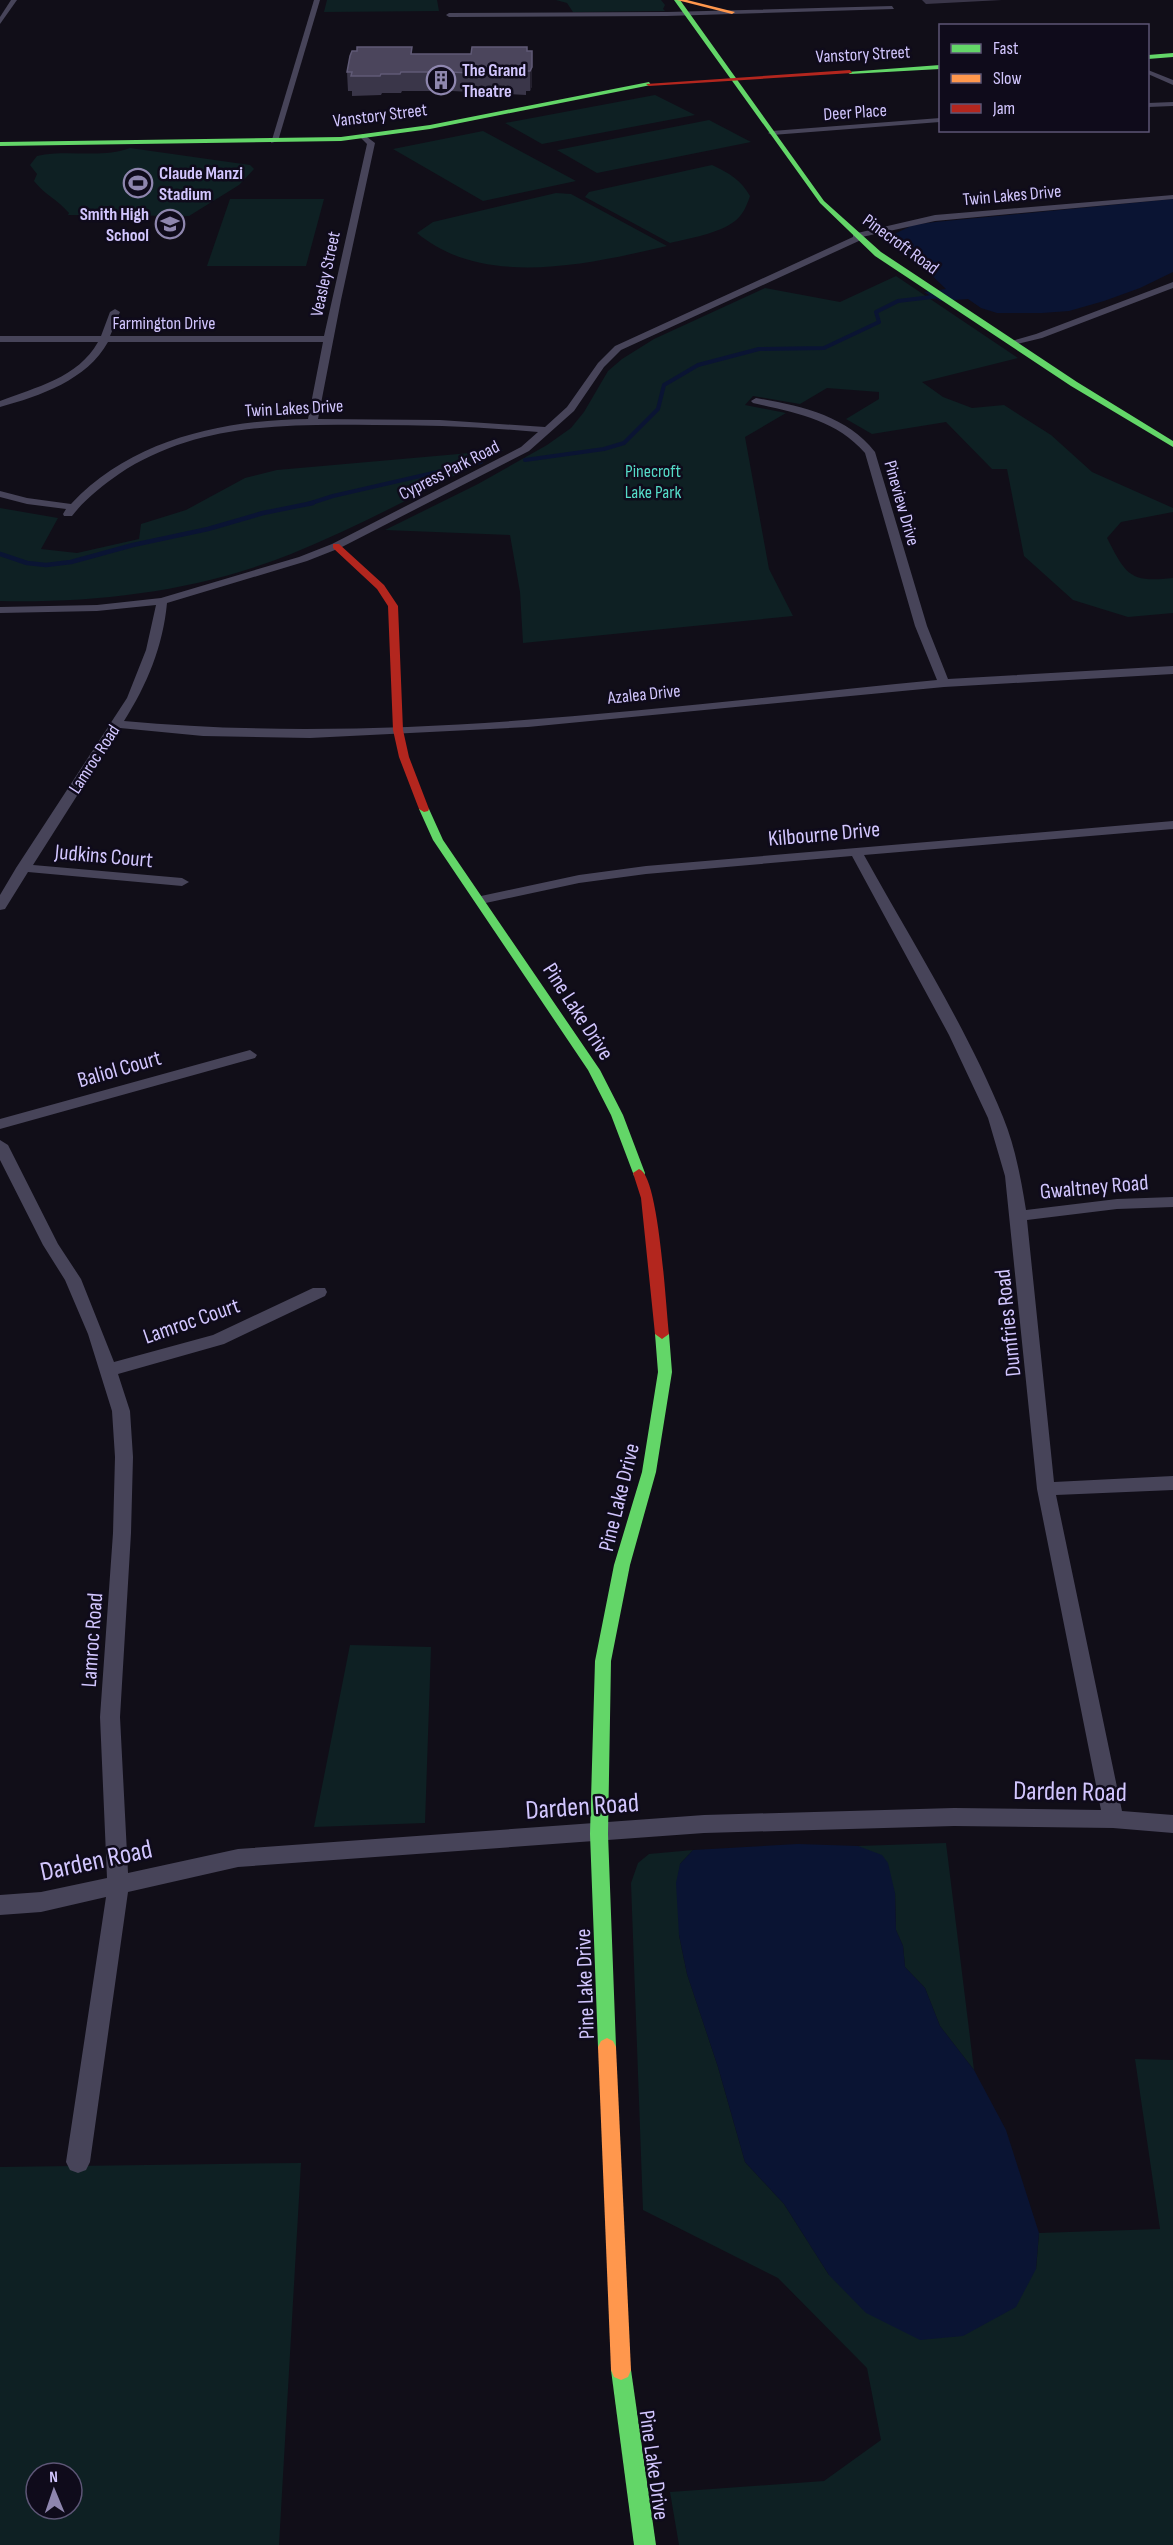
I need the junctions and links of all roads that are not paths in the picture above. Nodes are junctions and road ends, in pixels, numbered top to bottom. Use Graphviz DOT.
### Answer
graph roads {
  1 [pos="14,0"];
  2 [pos="317,0"];
  3 [pos="884,0"];
  4 [pos="681,4"];
  5 [pos="732,12"];
  6 [pos="449,15"];
  7 [pos="0,22"];
  8 [pos="696,29"];
  9 [pos="1173,55"];
  10 [pos="1149,57"];
  11 [pos="939,67"];
  12 [pos="1149,72"];
  13 [pos="733,79"];
  14 [pos="1173,83"];
  15 [pos="1173,104"];
  16 [pos="1149,105"];
  17 [pos="939,120"];
  18 [pos="772,133"];
  19 [pos="363,136"];
  20 [pos="274,141"];
  21 [pos="0,144"];
  22 [pos="1173,197"];
  23 [pos="857,237"];
  24 [pos="1173,285"];
  25 [pos="115,312"];
  26 [pos="0,339"];
  27 [pos="329,339"];
  28 [pos="105,340"];
  29 [pos="1013,342"];
  30 [pos="756,401"];
  31 [pos="0,404"];
  32 [pos="313,421"];
  33 [pos="548,430"];
  34 [pos="1173,445"];
  35 [pos="0,494"];
  36 [pos="336,546"];
  37 [pos="162,601"];
  38 [pos="0,610"];
  39 [pos="1173,670"];
  40 [pos="944,683"];
  41 [pos="118,724"];
  42 [pos="398,730"];
  43 [pos="1169,826"];
  44 [pos="1173,839"];
  45 [pos="856,852"];
  46 [pos="23,868"];
  47 [pos="182,882"];
  48 [pos="481,900"];
  49 [pos="0,906"];
  50 [pos="250,1055"];
  51 [pos="0,1124"];
  52 [pos="0,1145"];
  53 [pos="1173,1202"];
  54 [pos="1019,1216"];
  55 [pos="319,1292"];
  56 [pos="108,1370"];
  57 [pos="1173,1483"];
  58 [pos="1046,1490"];
  59 [pos="1113,1820"];
  60 [pos="1173,1824"];
  61 [pos="599,1834"];
  62 [pos="118,1885"];
  63 [pos="0,1905"];
  64 [pos="78,2162"];
  65 [pos="645,2545"];
  1 -- 7 [label="street"];
  2 -- 20 [label="street"];
  3 -- 5 [label="street"];
  4 -- 5 [label="street"];
  4 -- 6 [label="street"];
  4 -- 8 [label="street, Pinecroft Road"];
  5 -- 8 [label="street"];
  8 -- 13 [label="street, Pinecroft Road"];
  9 -- 10 [label="street"];
  11 -- 13 [label="street, Vanstory Street"];
  12 -- 14 [label="street"];
  13 -- 18 [label="street, Pinecroft Road"];
  13 -- 19 [label="street, Vanstory Street"];
  15 -- 16 [label="street"];
  17 -- 18 [label="street, Deer Place"];
  18 -- 23 [label="street, Pinecroft Road"];
  19 -- 20 [label="street, Vanstory Street"];
  19 -- 27 [label="street, Veasley Street"];
  20 -- 21 [label="street, Vanstory Street"];
  22 -- 23 [label="street, Twin Lakes Drive"];
  23 -- 29 [label="street, Pinecroft Road"];
  23 -- 33 [label="street, Cypress Park Road"];
  24 -- 29 [label="street"];
  25 -- 28 [label="street"];
  26 -- 28 [label="street, Farmington Drive"];
  27 -- 28 [label="street, Farmington Drive"];
  27 -- 32 [label="street, Veasley Street"];
  28 -- 31 [label="street"];
  29 -- 34 [label="street, Pinecroft Road"];
  30 -- 40 [label="street, Pineview Drive"];
  32 -- 33 [label="street, Twin Lakes Drive"];
  32 -- 35 [label="street, Twin Lakes Drive"];
  33 -- 36 [label="street, Cypress Park Road"];
  36 -- 37 [label="street, Cypress Park Road"];
  36 -- 42 [label="street, Pine Lake Drive"];
  37 -- 38 [label="street, Cypress Park Road"];
  37 -- 41 [label="street, Lamroc Road"];
  39 -- 40 [label="street, Azalea Drive"];
  40 -- 42 [label="street, Azalea Drive"];
  41 -- 42 [label="street, Azalea Drive"];
  41 -- 46 [label="street, Lamroc Road"];
  42 -- 48 [label="street, Pine Lake Drive"];
  43 -- 44 [label="street"];
  43 -- 45 [label="street, Kilbourne Drive"];
  45 -- 48 [label="street, Kilbourne Drive"];
  45 -- 54 [label="street, Dumfries Road"];
  46 -- 47 [label="street, Judkins Court"];
  46 -- 49 [label="street, Lamroc Road"];
  48 -- 61 [label="street, Pine Lake Drive"];
  50 -- 51 [label="street, Baliol Court"];
  52 -- 56 [label="street, Lamroc Road"];
  53 -- 54 [label="street, Gwaltney Road"];
  54 -- 58 [label="street, Dumfries Road"];
  55 -- 56 [label="street, Lamroc Court"];
  56 -- 62 [label="street, Lamroc Road"];
  57 -- 58 [label="street"];
  58 -- 59 [label="street, Dumfries Road"];
  59 -- 60 [label="street, Darden Road"];
  59 -- 61 [label="street, Darden Road"];
  61 -- 62 [label="street, Darden Road"];
  61 -- 65 [label="street, Pine Lake Drive"];
  62 -- 63 [label="street, Darden Road"];
  62 -- 64 [label="street, Lamroc Road"];
}
